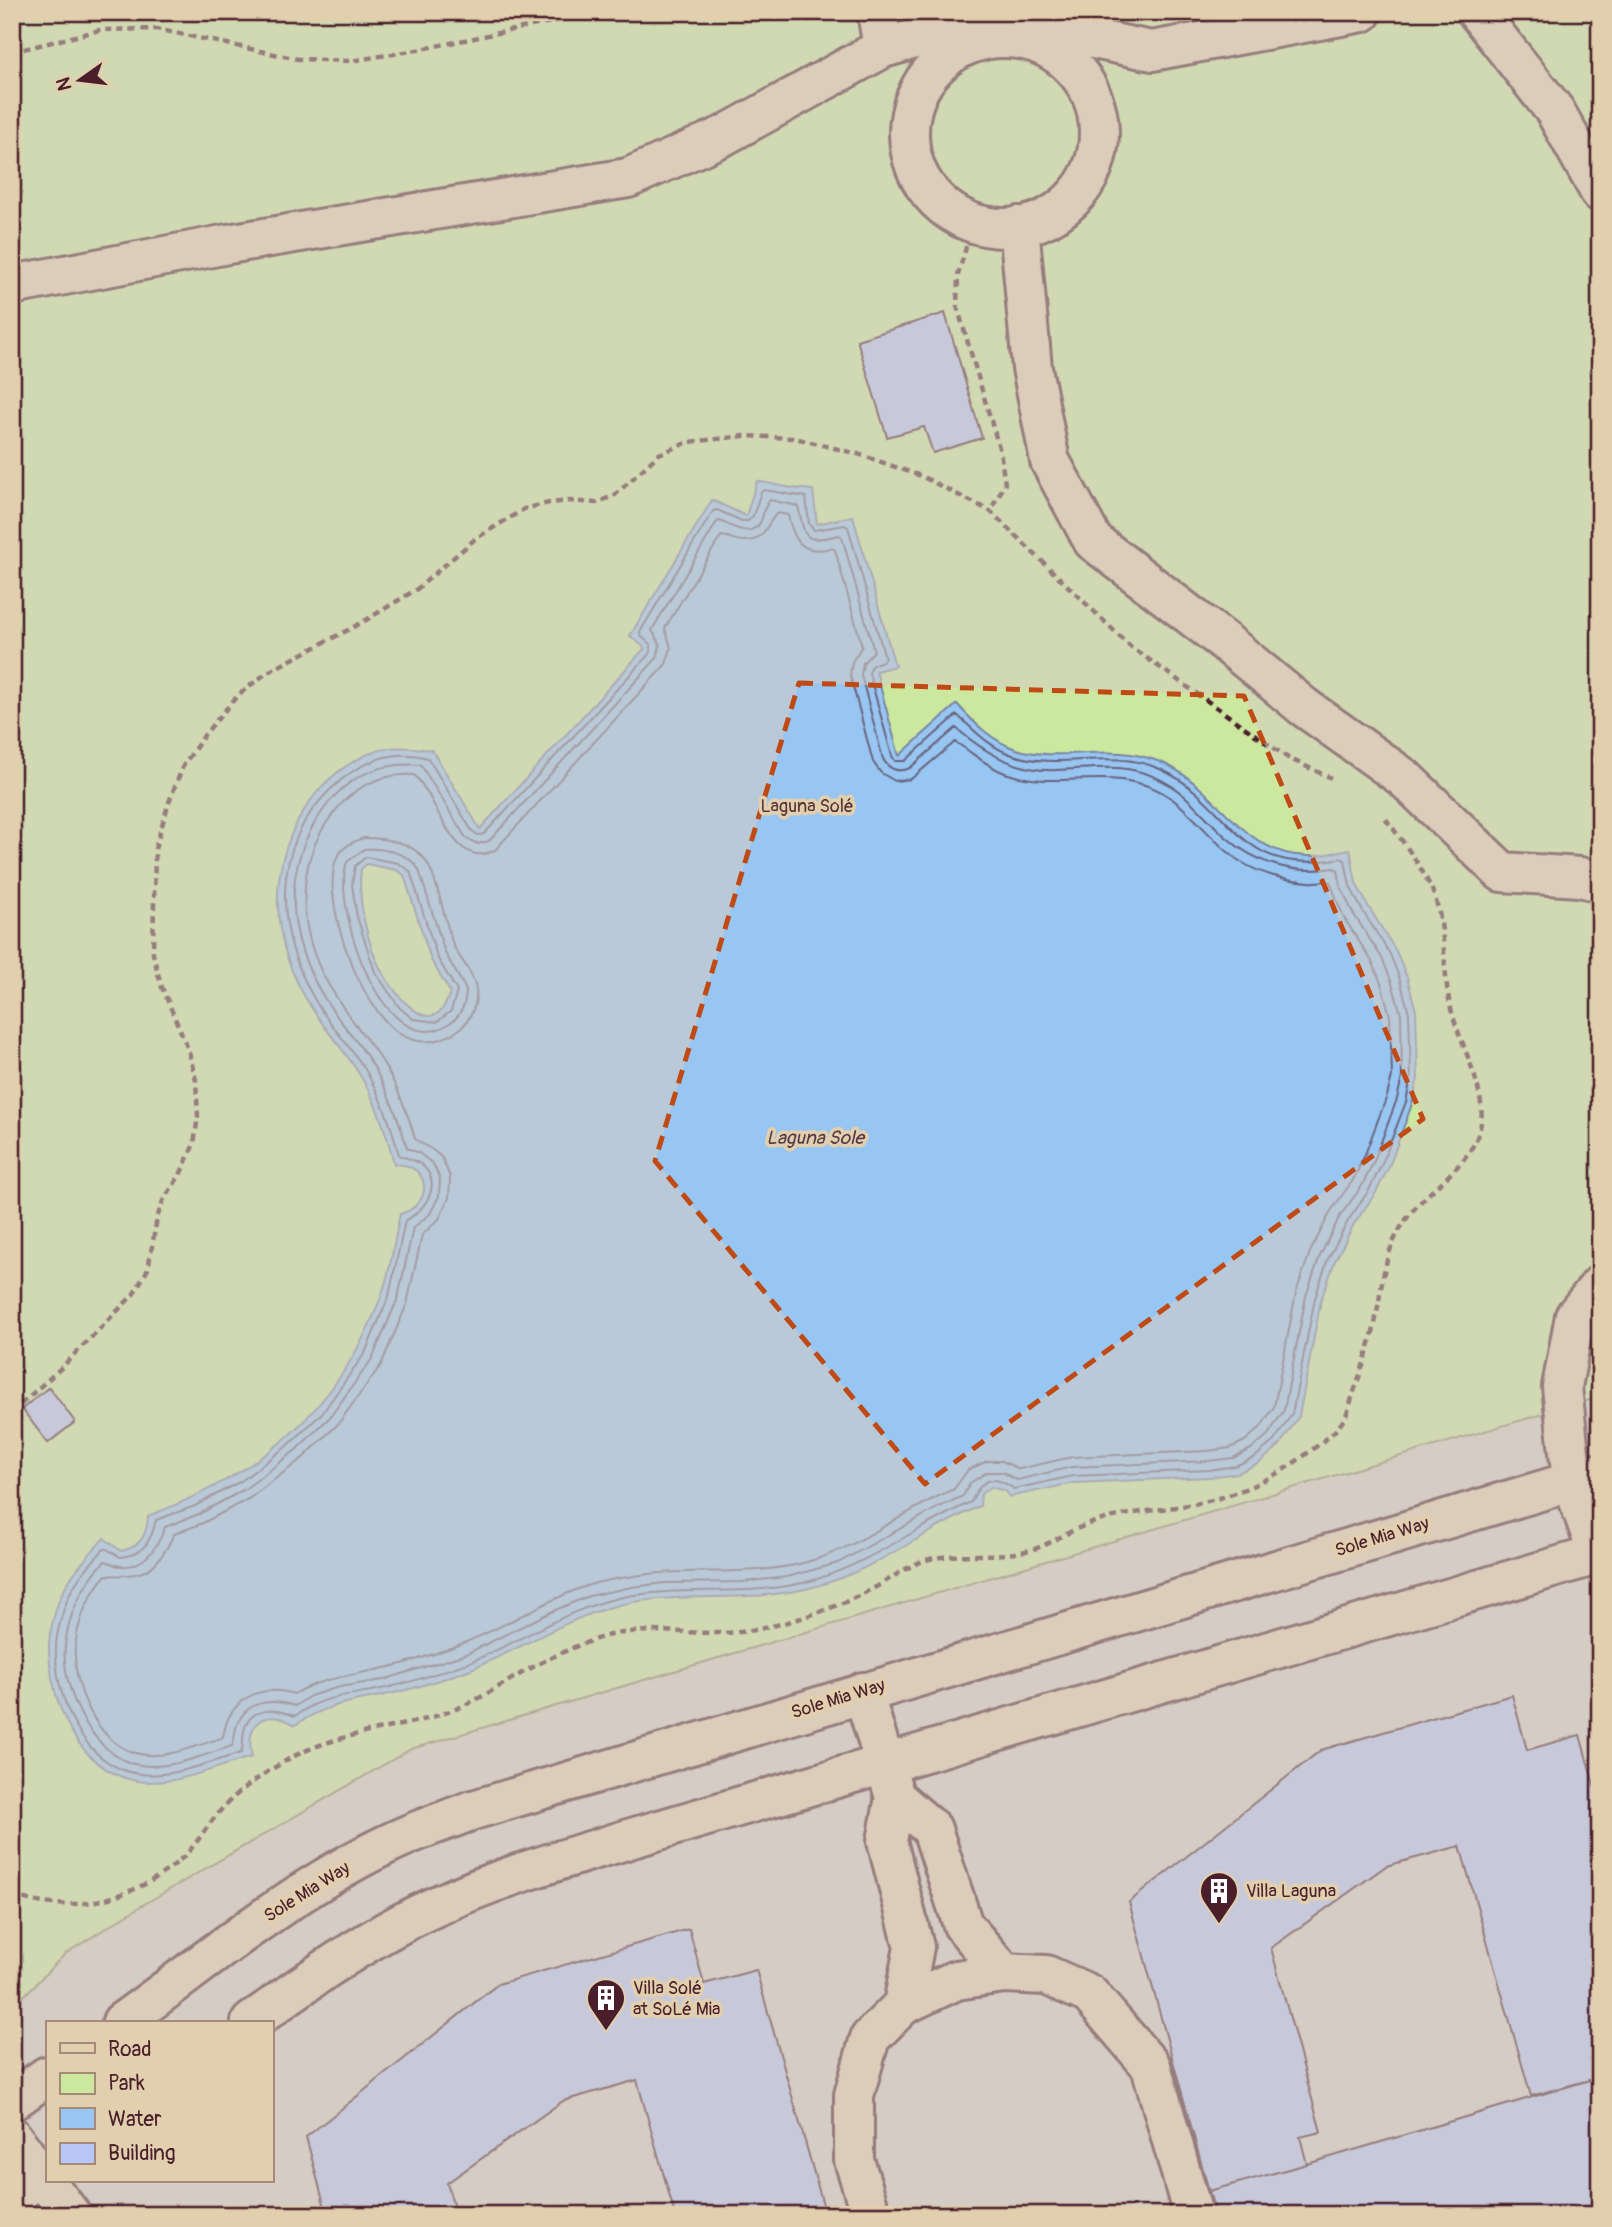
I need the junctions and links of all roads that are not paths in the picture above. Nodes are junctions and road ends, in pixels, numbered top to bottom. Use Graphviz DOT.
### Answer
graph roads {
  1 [pos="1478,12"];
  2 [pos="1356,13"];
  3 [pos="880,30"];
  4 [pos="938,46"];
  5 [pos="1140,48"];
  6 [pos="1092,95"];
  7 [pos="1600,192"];
  8 [pos="1019,226"];
  9 [pos="12,285"];
  10 [pos="1600,882"];
  11 [pos="1600,1285"];
  12 [pos="1586,1477"];
  13 [pos="1599,1556"];
  14 [pos="863,1692"];
  15 [pos="890,1780"];
  16 [pos="1004,1973"];
  17 [pos="902,2005"];
  18 [pos="122,2021"];
  19 [pos="252,2021"];
  20 [pos="46,2077"];
  21 [pos="12,2101"];
  22 [pos="12,2137"];
  23 [pos="33,2181"];
  24 [pos="71,2215"];
  25 [pos="871,2215"];
  26 [pos="1193,2215"];
  1 -- 7 [label="street"];
  2 -- 5 [label="street"];
  3 -- 4 [label="street"];
  3 -- 9 [label="street"];
  4 -- 5 [label="street"];
  4 -- 6 [label="street"];
  4 -- 8 [label="street"];
  5 -- 6 [label="street"];
  6 -- 8 [label="street"];
  8 -- 10 [label="street"];
  11 -- 12 [label="street"];
  12 -- 13 [label="street"];
  12 -- 14 [label="street, Sole Mia Way"];
  13 -- 15 [label="street"];
  14 -- 15 [label="street"];
  14 -- 18 [label="street, Sole Mia Way"];
  15 -- 16 [label="street"];
  15 -- 17 [label="street"];
  15 -- 19 [label="street"];
  16 -- 17 [label="street"];
  16 -- 26 [label="street"];
  17 -- 25 [label="street"];
  20 -- 21 [label="street"];
  22 -- 23 [label="street"];
  23 -- 24 [label="street"];
}
